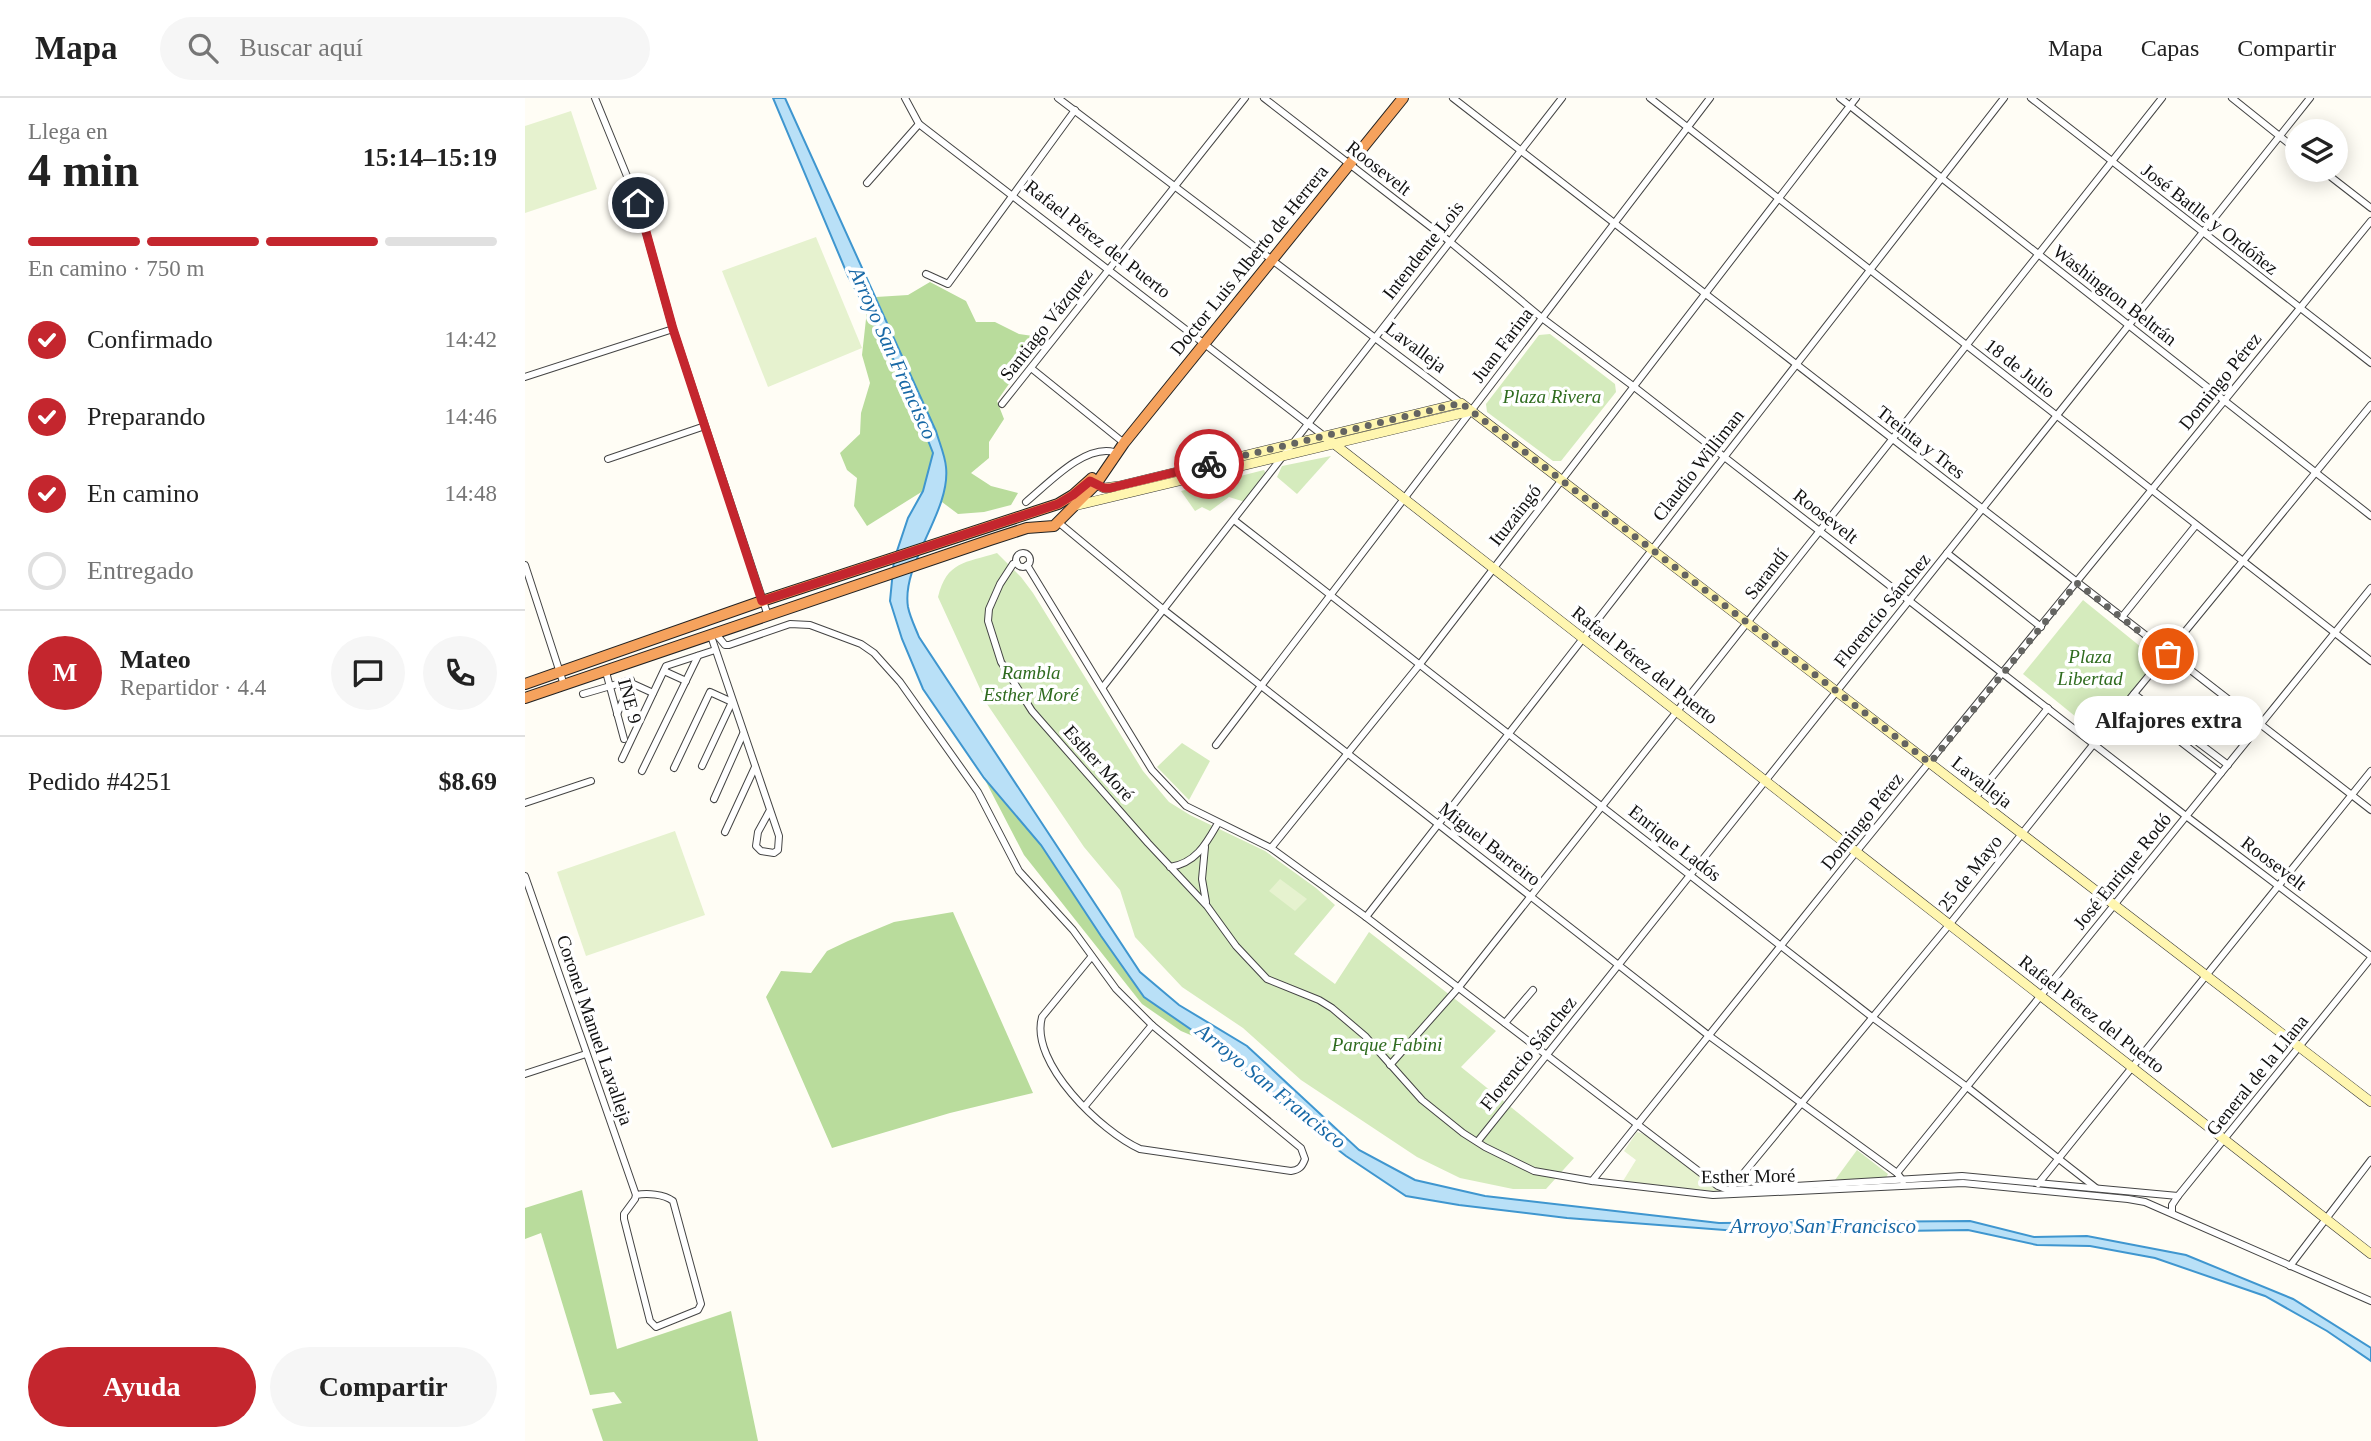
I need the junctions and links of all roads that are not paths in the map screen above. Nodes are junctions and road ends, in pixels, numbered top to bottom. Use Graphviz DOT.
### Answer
graph roads {
  1 [pos="595,98"];
  2 [pos="905,98"];
  3 [pos="1058,98"];
  4 [pos="1245,98"];
  5 [pos="1264,98"];
  6 [pos="1403,98"];
  7 [pos="1453,98"];
  8 [pos="1562,98"];
  9 [pos="1650,98"];
  10 [pos="1710,98"];
  11 [pos="1840,98"];
  12 [pos="1856,98"];
  13 [pos="2004,98"];
  14 [pos="2031,98"];
  15 [pos="2162,98"];
  16 [pos="2232,98"];
  17 [pos="2309,98"];
  18 [pos="1850,106"];
  19 [pos="1075,110"];
  20 [pos="919,124"];
  21 [pos="1688,127"];
  22 [pos="2279,135"];
  23 [pos="2285,140"];
  24 [pos="1521,151"];
  25 [pos="2112,162"];
  26 [pos="1349,165"];
  27 [pos="1941,179"];
  28 [pos="2337,182"];
  29 [pos="867,183"];
  30 [pos="1175,187"];
  31 [pos="1013,194"];
  32 [pos="1778,197"];
  33 [pos="2371,208"];
  34 [pos="2371,221"];
  35 [pos="1614,223"];
  36 [pos="2203,231"];
  37 [pos="1449,242"];
  38 [pos="2038,255"];
  39 [pos="1272,259"];
  40 [pos="1109,270"];
  41 [pos="1870,270"];
  42 [pos="926,274"];
  43 [pos="1705,293"];
  44 [pos="2299,308"];
  45 [pos="1542,318"];
  46 [pos="2128,326"];
  47 [pos="673,329"];
  48 [pos="1374,337"];
  49 [pos="1204,344"];
  50 [pos="1966,346"];
  51 [pos="2371,363"];
  52 [pos="1796,365"];
  53 [pos="1031,368"];
  54 [pos="525,377"];
  55 [pos="1633,386"];
  56 [pos="2225,400"];
  57 [pos="1461,403"];
  58 [pos="1002,404"];
  59 [pos="2371,405"];
  60 [pos="1471,411"];
  61 [pos="2056,416"];
  62 [pos="1308,425"];
  63 [pos="705,426"];
  64 [pos="1324,436"];
  65 [pos="1892,439"];
  66 [pos="1123,443"];
  67 [pos="1294,443"];
  68 [pos="1333,443"];
  69 [pos="1114,452"];
  70 [pos="1285,455"];
  71 [pos="1724,457"];
  72 [pos="608,459"];
  73 [pos="2316,472"];
  74 [pos="1562,480"];
  75 [pos="1093,483"];
  76 [pos="1146,485"];
  77 [pos="2151,490"];
  78 [pos="1404,499"];
  79 [pos="1026,502"];
  80 [pos="1074,506"];
  81 [pos="1044,508"];
  82 [pos="1982,509"];
  83 [pos="2371,516"];
  84 [pos="1234,520"];
  85 [pos="1058,521"];
  86 [pos="2196,525"];
  87 [pos="1042,527"];
  88 [pos="1820,531"];
  89 [pos="1652,550"];
  90 [pos="1947,554"];
  91 [pos="2243,560"];
  92 [pos="1017,563"];
  93 [pos="525,565"];
  94 [pos="1027,565"];
  95 [pos="1493,569"];
  96 [pos="2077,583"];
  97 [pos="2371,588"];
  98 [pos="1331,595"];
  99 [pos="762,601"];
  100 [pos="1909,601"];
  101 [pos="1164,610"];
  102 [pos="768,616"];
  103 [pos="2122,617"];
  104 [pos="1747,623"];
  105 [pos="2041,627"];
  106 [pos="2335,633"];
  107 [pos="713,635"];
  108 [pos="1583,638"];
  109 [pos="715,650"];
  110 [pos="2168,654"];
  111 [pos="698,656"];
  112 [pos="2371,661"];
  113 [pos="1420,664"];
  114 [pos="665,669"];
  115 [pos="560,672"];
  116 [pos="606,672"];
  117 [pos="2003,674"];
  118 [pos="686,681"];
  119 [pos="631,682"];
  120 [pos="525,684"];
  121 [pos="564,685"];
  122 [pos="1261,686"];
  123 [pos="610,687"];
  124 [pos="1103,687"];
  125 [pos="1837,692"];
  126 [pos="653,693"];
  127 [pos="583,694"];
  128 [pos="2134,694"];
  129 [pos="525,698"];
  130 [pos="732,701"];
  131 [pos="2129,701"];
  132 [pos="2048,708"];
  133 [pos="1677,712"];
  134 [pos="617,714"];
  135 [pos="2260,725"];
  136 [pos="744,733"];
  137 [pos="1509,734"];
  138 [pos="624,739"];
  139 [pos="2095,743"];
  140 [pos="1216,745"];
  141 [pos="1349,755"];
  142 [pos="622,759"];
  143 [pos="1930,763"];
  144 [pos="2228,765"];
  145 [pos="702,766"];
  146 [pos="755,767"];
  147 [pos="674,768"];
  148 [pos="642,771"];
  149 [pos="2371,771"];
  150 [pos="2221,773"];
  151 [pos="591,781"];
  152 [pos="1766,781"];
  153 [pos="2351,795"];
  154 [pos="1975,798"];
  155 [pos="714,799"];
  156 [pos="525,803"];
  157 [pos="1602,807"];
  158 [pos="770,810"];
  159 [pos="2371,810"];
  160 [pos="2186,816"];
  161 [pos="1218,823"];
  162 [pos="1439,825"];
  163 [pos="725,832"];
  164 [pos="2021,834"];
  165 [pos="1205,845"];
  166 [pos="1271,848"];
  167 [pos="1856,852"];
  168 [pos="1170,867"];
  169 [pos="1691,875"];
  170 [pos="525,876"];
  171 [pos="2279,885"];
  172 [pos="1531,897"];
  173 [pos="2114,905"];
  174 [pos="1207,906"];
  175 [pos="1366,917"];
  176 [pos="1949,925"];
  177 [pos="1781,946"];
  178 [pos="1092,956"];
  179 [pos="2371,957"];
  180 [pos="1619,965"];
  181 [pos="2206,975"];
  182 [pos="1459,988"];
  183 [pos="1533,990"];
  184 [pos="2041,996"];
  185 [pos="1872,1017"];
  186 [pos="1505,1023"];
  187 [pos="1152,1025"];
  188 [pos="1709,1035"];
  189 [pos="2299,1047"];
  190 [pos="586,1054"];
  191 [pos="1546,1056"];
  192 [pos="1390,1065"];
  193 [pos="2132,1067"];
  194 [pos="525,1074"];
  195 [pos="1967,1087"];
  196 [pos="2371,1102"];
  197 [pos="1800,1103"];
  198 [pos="1085,1106"];
  199 [pos="1637,1125"];
  200 [pos="2224,1140"];
  201 [pos="1478,1141"];
  202 [pos="2059,1158"];
  203 [pos="2371,1160"];
  204 [pos="1897,1173"];
  205 [pos="1592,1181"];
  206 [pos="1903,1183"];
  207 [pos="2037,1185"];
  208 [pos="2098,1189"];
  209 [pos="1728,1193"];
  210 [pos="636,1195"];
  211 [pos="2178,1196"];
  212 [pos="2172,1213"];
  213 [pos="2326,1219"];
  214 [pos="2371,1254"];
  215 [pos="2290,1266"];
  216 [pos="2371,1301"];
  1 -- 47 [label="street"];
  2 -- 20 [label="street, Rafael Pérez del Puerto"];
  3 -- 19 [label="street, Lavalleja"];
  4 -- 30 [label="street, Santiago Vázquez"];
  5 -- 26 [label="street, Roosevelt"];
  6 -- 26 [label="highway, Doctor Luis Alberto de Herrera"];
  7 -- 24 [label="street, Treinta y Tres"];
  8 -- 24 [label="street, Intendente Lois"];
  9 -- 21 [label="street, 18 de Julio"];
  10 -- 21 [label="street, Juan Farina"];
  11 -- 18 [label="street, Washington Beltrán"];
  12 -- 18 [label="street, Ituzaingó"];
  13 -- 27 [label="street, Claudio Williman"];
  14 -- 25 [label="street, José Batlle y Ordóñez"];
  15 -- 25 [label="street, Sarandí"];
  16 -- 22 [label="street"];
  17 -- 22 [label="street, Florencio Sánchez"];
  18 -- 27 [label="street, Washington Beltrán"];
  18 -- 32 [label="street, Ituzaingó"];
  19 -- 30 [label="street, Lavalleja"];
  19 -- 31 [label="street"];
  20 -- 29 [label="street"];
  20 -- 31 [label="street, Rafael Pérez del Puerto"];
  21 -- 32 [label="street, 18 de Julio"];
  21 -- 35 [label="street, Juan Farina"];
  22 -- 23 [label="street"];
  22 -- 36 [label="street, Florencio Sánchez"];
  24 -- 35 [label="street, Treinta y Tres"];
  24 -- 37 [label="street, Intendente Lois"];
  25 -- 36 [label="street, José Batlle y Ordóñez"];
  25 -- 38 [label="street, Sarandí"];
  26 -- 37 [label="street, Roosevelt"];
  26 -- 39 [label="highway, Doctor Luis Alberto de Herrera"];
  27 -- 38 [label="street, Washington Beltrán"];
  27 -- 41 [label="street, Claudio Williman"];
  28 -- 33 [label="street"];
  30 -- 39 [label="street, Lavalleja"];
  30 -- 40 [label="street, Santiago Vázquez"];
  31 -- 40 [label="street, Rafael Pérez del Puerto"];
  31 -- 42 [label="street"];
  32 -- 41 [label="street, 18 de Julio"];
  32 -- 43 [label="street, Ituzaingó"];
  34 -- 44 [label="street, Domingo Pérez"];
  35 -- 43 [label="street, Treinta y Tres"];
  35 -- 45 [label="street, Juan Farina"];
  36 -- 44 [label="street, José Batlle y Ordóñez"];
  36 -- 46 [label="street, Florencio Sánchez"];
  37 -- 45 [label="street, Roosevelt"];
  37 -- 48 [label="street, Intendente Lois"];
  38 -- 46 [label="street, Washington Beltrán"];
  38 -- 50 [label="street, Sarandí"];
  39 -- 48 [label="street, Lavalleja"];
  39 -- 49 [label="highway, Doctor Luis Alberto de Herrera"];
  40 -- 49 [label="street, Rafael Pérez del Puerto"];
  40 -- 53 [label="street, Santiago Vázquez"];
  41 -- 50 [label="street, 18 de Julio"];
  41 -- 52 [label="street, Claudio Williman"];
  43 -- 52 [label="street, Treinta y Tres"];
  43 -- 55 [label="street, Ituzaingó"];
  44 -- 51 [label="street, José Batlle y Ordóñez"];
  44 -- 56 [label="street, Domingo Pérez"];
  45 -- 55 [label="street, Roosevelt"];
  45 -- 60 [label="street, Juan Farina"];
  46 -- 56 [label="street, Washington Beltrán"];
  46 -- 61 [label="street, Florencio Sánchez"];
  47 -- 54 [label="street"];
  47 -- 63 [label="street"];
  48 -- 57 [label="street, Lavalleja"];
  48 -- 62 [label="street, Intendente Lois"];
  49 -- 62 [label="street, Rafael Pérez del Puerto"];
  49 -- 66 [label="highway, Doctor Luis Alberto de Herrera"];
  50 -- 61 [label="street, 18 de Julio"];
  50 -- 65 [label="street, Sarandí"];
  52 -- 65 [label="street, Treinta y Tres"];
  52 -- 71 [label="street, Claudio Williman"];
  53 -- 58 [label="street, Santiago Vázquez"];
  53 -- 66 [label="street"];
  55 -- 71 [label="street, Roosevelt"];
  55 -- 74 [label="street, Ituzaingó"];
  56 -- 73 [label="street, Washington Beltrán"];
  56 -- 77 [label="street, Domingo Pérez"];
  57 -- 60 [label="main road, Lavalleja"];
  57 -- 64 [label="main road"];
  59 -- 73 [label="street, 25 de Mayo"];
  60 -- 68 [label="main road"];
  60 -- 74 [label="main road, Lavalleja"];
  60 -- 78 [label="street, Juan Farina"];
  61 -- 77 [label="street, 18 de Julio"];
  61 -- 82 [label="street, Florencio Sánchez"];
  62 -- 64 [label="street, Rafael Pérez del Puerto"];
  62 -- 67 [label="street, Intendente Lois"];
  63 -- 72 [label="street"];
  63 -- 99 [label="street"];
  64 -- 67 [label="main road"];
  64 -- 68 [label="main road, Rafael Pérez del Puerto"];
  65 -- 82 [label="street, Treinta y Tres"];
  65 -- 88 [label="street, Sarandí"];
  66 -- 69 [label="highway, Doctor Luis Alberto de Herrera"];
  66 -- 75 [label="highway, Doctor Luis Alberto de Herrera"];
  67 -- 70 [label="street, Intendente Lois"];
  67 -- 76 [label="main road"];
  68 -- 70 [label="main road"];
  68 -- 78 [label="main road, Rafael Pérez del Puerto"];
  69 -- 75 [label="highway, Doctor Luis Alberto de Herrera"];
  69 -- 79 [label="street"];
  70 -- 76 [label="main road"];
  70 -- 84 [label="street, Intendente Lois"];
  71 -- 88 [label="street, Roosevelt"];
  71 -- 89 [label="street, Claudio Williman"];
  73 -- 83 [label="street, Washington Beltrán"];
  73 -- 91 [label="street, 25 de Mayo"];
  74 -- 89 [label="main road, Lavalleja"];
  74 -- 95 [label="street, Ituzaingó"];
  75 -- 76 [label="main road"];
  75 -- 80 [label="highway, Doctor Luis Alberto de Herrera"];
  75 -- 81 [label="highway, Doctor Luis Alberto de Herrera"];
  76 -- 80 [label="main road"];
  77 -- 86 [label="street, 18 de Julio"];
  77 -- 96 [label="street, Domingo Pérez"];
  78 -- 95 [label="main road, Rafael Pérez del Puerto"];
  78 -- 98 [label="street, Juan Farina"];
  80 -- 85 [label="highway, Doctor Luis Alberto de Herrera"];
  81 -- 85 [label="highway"];
  81 -- 87 [label="highway"];
  81 -- 99 [label="highway, Doctor Luis Alberto de Herrera"];
  82 -- 90 [label="street, Florencio Sánchez"];
  82 -- 96 [label="street, Treinta y Tres"];
  84 -- 98 [label="street, Enrique Ladós"];
  84 -- 101 [label="street, Intendente Lois"];
  85 -- 87 [label="highway"];
  85 -- 101 [label="street, Miguel Barreiro"];
  86 -- 91 [label="street, 18 de Julio"];
  86 -- 103 [label="street"];
  87 -- 102 [label="highway"];
  88 -- 100 [label="street, Roosevelt"];
  88 -- 104 [label="street, Sarandí"];
  89 -- 104 [label="main road, Lavalleja"];
  89 -- 108 [label="street, Claudio Williman"];
  90 -- 100 [label="street, Florencio Sánchez"];
  90 -- 105 [label="street"];
  91 -- 106 [label="street, 18 de Julio"];
  91 -- 110 [label="street, 25 de Mayo"];
  92 -- 94 [label="street"];
  92 -- 94 [label="street"];
  92 -- 168 [label="street, Esther Moré"];
  93 -- 115 [label="street"];
  94 -- 124 [label="street, Esther Moré"];
  95 -- 108 [label="main road, Rafael Pérez del Puerto"];
  95 -- 113 [label="street, Ituzaingó"];
  96 -- 103 [label="street, Treinta y Tres"];
  96 -- 105 [label="street, Domingo Pérez"];
  97 -- 106 [label="street, José Enrique Rodó"];
  98 -- 113 [label="street, Enrique Ladós"];
  98 -- 122 [label="street, Juan Farina"];
  99 -- 102 [label="street"];
  99 -- 115 [label="highway, Doctor Luis Alberto de Herrera"];
  100 -- 117 [label="street, Roosevelt"];
  100 -- 125 [label="street, Florencio Sánchez"];
  101 -- 122 [label="street, Miguel Barreiro"];
  101 -- 124 [label="street, Intendente Lois"];
  102 -- 107 [label="highway"];
  103 -- 110 [label="street, Treinta y Tres"];
  104 -- 125 [label="main road, Lavalleja"];
  104 -- 133 [label="street, Sarandí"];
  105 -- 117 [label="street, Domingo Pérez"];
  106 -- 112 [label="street, 18 de Julio"];
  106 -- 135 [label="street, José Enrique Rodó"];
  107 -- 109 [label="street"];
  107 -- 116 [label="highway"];
  107 -- 178 [label="street"];
  108 -- 133 [label="main road, Rafael Pérez del Puerto"];
  108 -- 137 [label="street, Claudio Williman"];
  109 -- 111 [label="street"];
  109 -- 130 [label="street"];
  110 -- 128 [label="street, 25 de Mayo"];
  110 -- 135 [label="street, Treinta y Tres"];
  111 -- 114 [label="street"];
  111 -- 118 [label="street"];
  113 -- 137 [label="street, Enrique Ladós"];
  113 -- 141 [label="street, Ituzaingó"];
  114 -- 118 [label="street"];
  114 -- 126 [label="street"];
  115 -- 120 [label="highway, Doctor Luis Alberto de Herrera"];
  115 -- 121 [label="street"];
  116 -- 121 [label="highway"];
  116 -- 123 [label="street, INE 9"];
  117 -- 132 [label="street, Roosevelt"];
  117 -- 143 [label="street, Domingo Pérez"];
  118 -- 148 [label="street"];
  119 -- 123 [label="street"];
  119 -- 126 [label="street"];
  119 -- 134 [label="street"];
  121 -- 129 [label="highway"];
  122 -- 140 [label="street, Juan Farina"];
  122 -- 141 [label="street, Miguel Barreiro"];
  123 -- 127 [label="street"];
  123 -- 134 [label="street, INE 9"];
  124 -- 161 [label="street, Esther Moré"];
  125 -- 143 [label="main road, Lavalleja"];
  125 -- 152 [label="street, Florencio Sánchez"];
  126 -- 142 [label="street"];
  128 -- 131 [label="street, 25 de Mayo"];
  128 -- 144 [label="street"];
  130 -- 136 [label="street"];
  130 -- 145 [label="street"];
  130 -- 147 [label="street"];
  131 -- 139 [label="street, 25 de Mayo"];
  131 -- 150 [label="street"];
  132 -- 139 [label="street, Roosevelt"];
  132 -- 154 [label="street"];
  133 -- 152 [label="main road, Rafael Pérez del Puerto"];
  133 -- 157 [label="street, Sarandí"];
  134 -- 138 [label="street, INE 9"];
  135 -- 144 [label="street, José Enrique Rodó"];
  135 -- 153 [label="street, Treinta y Tres"];
  136 -- 146 [label="street"];
  136 -- 155 [label="street"];
  137 -- 157 [label="street, Enrique Ladós"];
  137 -- 162 [label="street, Claudio Williman"];
  139 -- 160 [label="street, Roosevelt"];
  139 -- 164 [label="street, 25 de Mayo"];
  141 -- 162 [label="street, Miguel Barreiro"];
  141 -- 166 [label="street, Ituzaingó"];
  143 -- 154 [label="main road, Lavalleja"];
  143 -- 167 [label="street, Domingo Pérez"];
  144 -- 150 [label="street, José Enrique Rodó"];
  146 -- 158 [label="street"];
  146 -- 163 [label="street"];
  149 -- 153 [label="street"];
  150 -- 160 [label="street, José Enrique Rodó"];
  151 -- 156 [label="street"];
  152 -- 167 [label="main road, Rafael Pérez del Puerto"];
  152 -- 169 [label="street, Florencio Sánchez"];
  153 -- 159 [label="street, Treinta y Tres"];
  153 -- 171 [label="street"];
  154 -- 164 [label="main road, Lavalleja"];
  157 -- 169 [label="street, Enrique Ladós"];
  157 -- 172 [label="street, Sarandí"];
  158 -- 158 [label="street"];
  160 -- 171 [label="street, Roosevelt"];
  160 -- 173 [label="street, José Enrique Rodó"];
  161 -- 165 [label="street, Esther Moré"];
  161 -- 166 [label="street, Esther Moré"];
  162 -- 172 [label="street, Miguel Barreiro"];
  162 -- 175 [label="street, Claudio Williman"];
  164 -- 173 [label="main road, Lavalleja"];
  164 -- 176 [label="street, 25 de Mayo"];
  165 -- 168 [label="street, Esther Moré"];
  165 -- 174 [label="street, Esther Moré"];
  166 -- 175 [label="street, Esther Moré"];
  167 -- 176 [label="main road, Rafael Pérez del Puerto"];
  167 -- 177 [label="street, Domingo Pérez"];
  168 -- 174 [label="street, Esther Moré"];
  169 -- 177 [label="street, Enrique Ladós"];
  169 -- 180 [label="street, Florencio Sánchez"];
  170 -- 190 [label="street, Coronel Manuel Lavalleja"];
  171 -- 179 [label="street, Roosevelt"];
  171 -- 181 [label="street"];
  172 -- 180 [label="street, Miguel Barreiro"];
  172 -- 182 [label="street, Sarandí"];
  173 -- 181 [label="main road, Lavalleja"];
  173 -- 184 [label="street, José Enrique Rodó"];
  174 -- 192 [label="street, Esther Moré"];
  175 -- 182 [label="street, Esther Moré"];
  176 -- 184 [label="main road, Rafael Pérez del Puerto"];
  176 -- 185 [label="street, 25 de Mayo"];
  177 -- 185 [label="street, Enrique Ladós"];
  177 -- 188 [label="street, Domingo Pérez"];
  178 -- 187 [label="street"];
  178 -- 198 [label="street"];
  179 -- 189 [label="street, General de la Llana"];
  180 -- 188 [label="street, Miguel Barreiro"];
  180 -- 191 [label="street, Florencio Sánchez"];
  181 -- 189 [label="main road, Lavalleja"];
  181 -- 193 [label="street"];
  182 -- 186 [label="street, Esther Moré"];
  182 -- 192 [label="street, Sarandí"];
  183 -- 186 [label="street"];
  184 -- 193 [label="main road, Rafael Pérez del Puerto"];
  184 -- 195 [label="street, José Enrique Rodó"];
  185 -- 195 [label="street, Enrique Ladós"];
  185 -- 197 [label="street, 25 de Mayo"];
  186 -- 191 [label="street, Esther Moré"];
  187 -- 198 [label="street"];
  187 -- 198 [label="street"];
  188 -- 197 [label="street, Miguel Barreiro"];
  188 -- 199 [label="street, Domingo Pérez"];
  189 -- 196 [label="main road, Lavalleja"];
  189 -- 200 [label="street, General de la Llana"];
  190 -- 194 [label="street"];
  190 -- 210 [label="street, Coronel Manuel Lavalleja"];
  191 -- 199 [label="street, Esther Moré"];
  191 -- 201 [label="street, Florencio Sánchez"];
  192 -- 201 [label="street, Esther Moré"];
  193 -- 200 [label="main road, Rafael Pérez del Puerto"];
  193 -- 202 [label="street"];
  195 -- 202 [label="street, Enrique Ladós"];
  195 -- 204 [label="street, José Enrique Rodó"];
  197 -- 204 [label="street, Miguel Barreiro"];
  197 -- 209 [label="street, 25 de Mayo"];
  199 -- 205 [label="street, Domingo Pérez"];
  199 -- 209 [label="street, Esther Moré"];
  200 -- 211 [label="street, General de la Llana"];
  200 -- 213 [label="main road, Rafael Pérez del Puerto"];
  201 -- 205 [label="street, Esther Moré"];
  202 -- 207 [label="street"];
  202 -- 208 [label="street, Enrique Ladós"];
  203 -- 213 [label="street"];
  204 -- 206 [label="street, Miguel Barreiro"];
  205 -- 209 [label="street, Esther Moré"];
  206 -- 207 [label="street, Esther Moré"];
  206 -- 209 [label="street, Esther Moré"];
  207 -- 208 [label="street, Esther Moré"];
  207 -- 212 [label="street, Esther Moré"];
  208 -- 211 [label="street, Esther Moré"];
  210 -- 210 [label="street"];
  211 -- 212 [label="street, General de la Llana"];
  212 -- 215 [label="street, Esther Moré"];
  213 -- 214 [label="main road, Rafael Pérez del Puerto"];
  213 -- 215 [label="street"];
  215 -- 216 [label="street, Esther Moré"];
}
